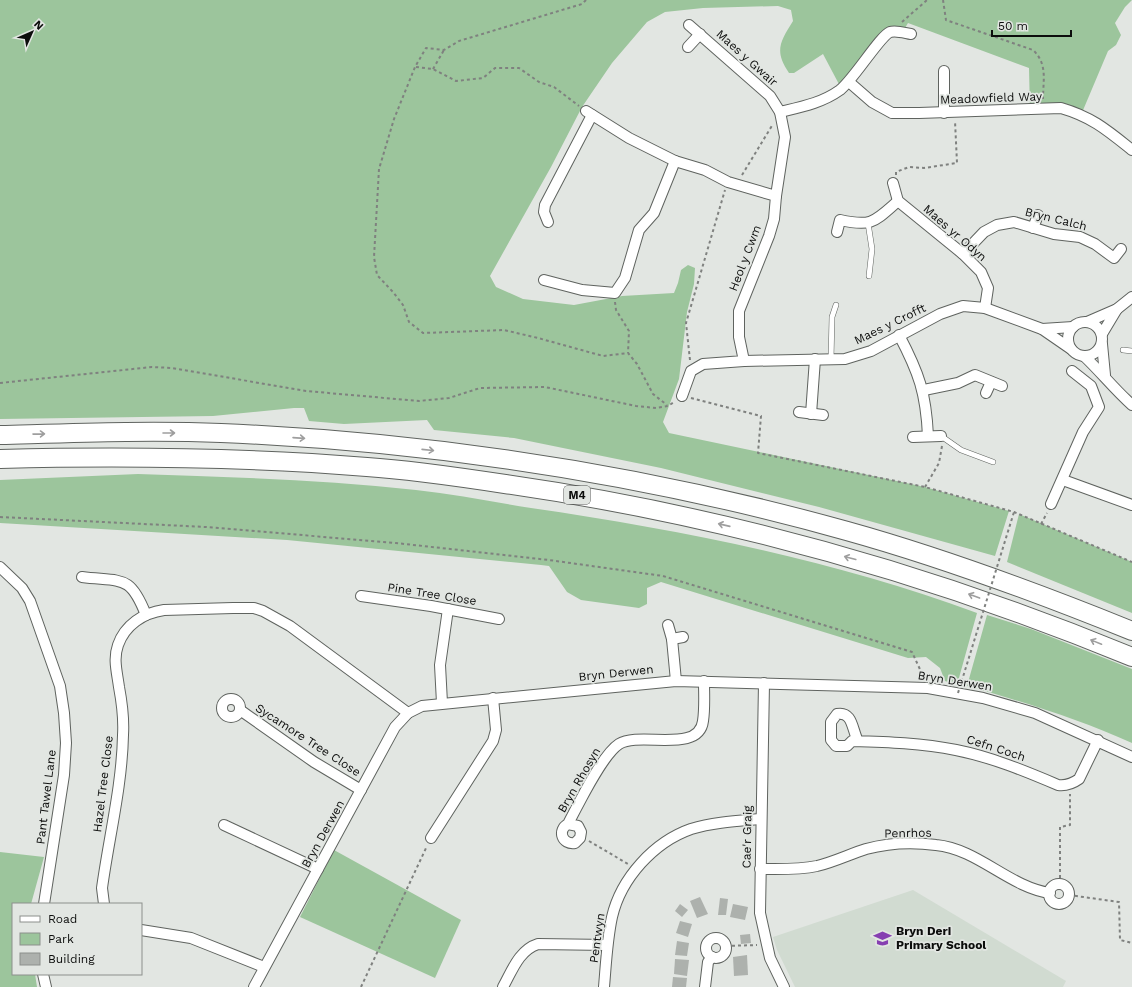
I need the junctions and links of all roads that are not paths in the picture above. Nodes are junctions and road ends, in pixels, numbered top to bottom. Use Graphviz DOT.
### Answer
graph roads {
  1 [pos="689,25"];
  2 [pos="700,34"];
  3 [pos="911,34"];
  4 [pos="688,47"];
  5 [pos="944,71"];
  6 [pos="849,82"];
  7 [pos="949,112"];
  8 [pos="781,113"];
  9 [pos="1132,150"];
  10 [pos="675,161"];
  11 [pos="893,183"];
  12 [pos="776,196"];
  13 [pos="898,201"];
  14 [pos="1038,215"];
  15 [pos="548,222"];
  16 [pos="868,223"];
  17 [pos="1033,228"];
  18 [pos="837,232"];
  19 [pos="1121,249"];
  20 [pos="962,254"];
  21 [pos="869,276"];
  22 [pos="544,280"];
  23 [pos="1132,297"];
  24 [pos="836,305"];
  25 [pos="985,308"];
  26 [pos="1117,309"];
  27 [pos="1087,322"];
  28 [pos="1073,327"];
  29 [pos="1042,329"];
  30 [pos="899,335"];
  31 [pos="1102,339"];
  32 [pos="1071,349"];
  33 [pos="1123,350"];
  34 [pos="1132,351"];
  35 [pos="1084,356"];
  36 [pos="815,359"];
  37 [pos="831,359"];
  38 [pos="744,361"];
  39 [pos="1072,371"];
  40 [pos="1105,375"];
  41 [pos="991,382"];
  42 [pos="1002,386"];
  43 [pos="924,390"];
  44 [pos="986,393"];
  45 [pos="682,396"];
  46 [pos="1132,404"];
  47 [pos="799,412"];
  48 [pos="811,414"];
  49 [pos="823,415"];
  50 [pos="0,435"];
  51 [pos="928,436"];
  52 [pos="941,436"];
  53 [pos="913,437"];
  54 [pos="0,459"];
  55 [pos="993,462"];
  56 [pos="1063,480"];
  57 [pos="1052,504"];
  58 [pos="1132,506"];
  59 [pos="0,567"];
  60 [pos="82,577"];
  61 [pos="361,596"];
  62 [pos="448,609"];
  63 [pos="146,615"];
  64 [pos="499,619"];
  65 [pos="668,625"];
  66 [pos="1132,631"];
  67 [pos="683,637"];
  68 [pos="672,638"];
  69 [pos="1132,657"];
  70 [pos="676,681"];
  71 [pos="704,681"];
  72 [pos="764,683"];
  73 [pos="493,698"];
  74 [pos="442,703"];
  75 [pos="240,710"];
  76 [pos="408,713"];
  77 [pos="1098,740"];
  78 [pos="858,741"];
  79 [pos="1132,757"];
  80 [pos="361,790"];
  81 [pos="761,819"];
  82 [pos="568,824"];
  83 [pos="224,825"];
  84 [pos="431,838"];
  85 [pos="760,868"];
  86 [pos="318,869"];
  87 [pos="1050,893"];
  88 [pos="44,903"];
  89 [pos="104,903"];
  90 [pos="142,930"];
  91 [pos="607,945"];
  92 [pos="712,957"];
  93 [pos="264,967"];
  94 [pos="44,975"];
  95 [pos="46,987"];
  96 [pos="254,987"];
  97 [pos="503,987"];
  98 [pos="604,987"];
  99 [pos="705,987"];
  100 [pos="784,987"];
  1 -- 2 [label="street, Maes y Gwair"];
  2 -- 4 [label="street, Maes y Gwair"];
  2 -- 8 [label="street, Maes y Gwair"];
  3 -- 6 [label="street"];
  5 -- 7 [label="street"];
  6 -- 7 [label="street, Meadowfield Way"];
  6 -- 8 [label="street"];
  7 -- 9 [label="street, Meadowfield Way"];
  8 -- 12 [label="street, Maes y Gwair"];
  10 -- 12 [label="street"];
  10 -- 15 [label="street"];
  10 -- 22 [label="street"];
  11 -- 13 [label="street"];
  12 -- 38 [label="street, Heol y Cwm"];
  13 -- 16 [label="street"];
  13 -- 20 [label="street, Maes yr Odyn"];
  14 -- 17 [label="street"];
  16 -- 18 [label="street"];
  16 -- 21 [label="lane"];
  17 -- 19 [label="street, Bryn Calch"];
  17 -- 20 [label="street, Bryn Calch"];
  20 -- 25 [label="street, Maes yr Odyn"];
  23 -- 26 [label="street"];
  24 -- 37 [label="lane"];
  25 -- 29 [label="street, Maes y Crofft"];
  25 -- 30 [label="street, Maes y Crofft"];
  26 -- 27 [label="street"];
  26 -- 31 [label="street"];
  27 -- 28 [label="street"];
  27 -- 31 [label="street"];
  28 -- 29 [label="street, Maes y Crofft"];
  28 -- 32 [label="street"];
  29 -- 32 [label="street, Maes y Crofft"];
  30 -- 37 [label="street, Maes y Crofft"];
  30 -- 43 [label="street"];
  31 -- 35 [label="street"];
  31 -- 40 [label="street"];
  32 -- 35 [label="street"];
  33 -- 34 [label="lane"];
  35 -- 40 [label="street"];
  36 -- 37 [label="street, Maes y Crofft"];
  36 -- 38 [label="street, Maes y Crofft"];
  36 -- 48 [label="street"];
  38 -- 45 [label="street"];
  39 -- 56 [label="street"];
  40 -- 46 [label="street"];
  41 -- 42 [label="street"];
  41 -- 43 [label="street"];
  41 -- 44 [label="street"];
  43 -- 51 [label="street"];
  47 -- 48 [label="street"];
  48 -- 49 [label="street"];
  50 -- 66 [label="highway, M4, one-way"];
  51 -- 52 [label="street"];
  51 -- 53 [label="street"];
  52 -- 55 [label="lane"];
  69 -- 54 [label="highway, M4, one-way"];
  56 -- 57 [label="street"];
  56 -- 58 [label="street"];
  59 -- 88 [label="street, Pant Tawel Lane"];
  60 -- 63 [label="street"];
  61 -- 62 [label="street, Pine Tree Close"];
  62 -- 64 [label="street, Pine Tree Close"];
  62 -- 74 [label="street"];
  63 -- 76 [label="street, Hazel Tree Close"];
  63 -- 89 [label="street, Hazel Tree Close"];
  65 -- 68 [label="street"];
  67 -- 68 [label="street"];
  68 -- 70 [label="street"];
  70 -- 71 [label="street, Bryn Derwen"];
  70 -- 73 [label="street, Bryn Derwen"];
  71 -- 72 [label="street, Bryn Derwen"];
  71 -- 82 [label="street, Bryn Rhosyn"];
  72 -- 77 [label="street, Bryn Derwen"];
  72 -- 81 [label="street, Cae'r Graig"];
  73 -- 74 [label="street, Bryn Derwen"];
  73 -- 84 [label="street"];
  74 -- 76 [label="street, Bryn Derwen"];
  75 -- 80 [label="street, Sycamore Tree Close"];
  76 -- 80 [label="street, Bryn Derwen"];
  77 -- 78 [label="street, Cefn Coch"];
  77 -- 79 [label="street, Bryn Derwen"];
  80 -- 86 [label="street, Bryn Derwen"];
  81 -- 85 [label="street, Cae'r Graig"];
  81 -- 91 [label="street, Pentwyn"];
  82 -- 82 [label="street, Bryn Rhosyn"];
  83 -- 86 [label="street"];
  85 -- 87 [label="street, Penrhos"];
  85 -- 100 [label="street, Cae'r Graig"];
  86 -- 93 [label="street, Bryn Derwen"];
  87 -- 87 [label="street"];
  90 -- 93 [label="street"];
  91 -- 97 [label="street"];
  91 -- 98 [label="street, Pentwyn"];
  92 -- 92 [label="street"];
  92 -- 99 [label="street"];
  93 -- 96 [label="street, Bryn Derwen"];
  94 -- 95 [label="street"];
}
